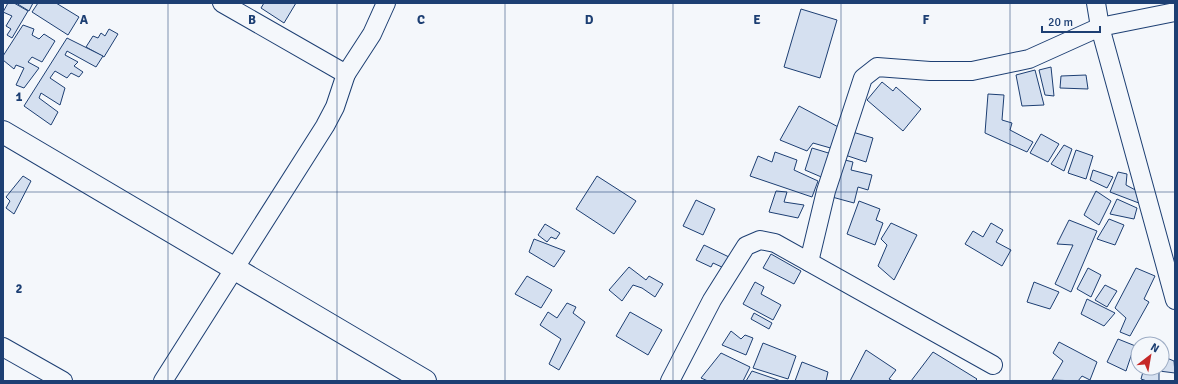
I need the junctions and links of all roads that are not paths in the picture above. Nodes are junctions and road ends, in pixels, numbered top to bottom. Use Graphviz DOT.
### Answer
graph roads {
  1 [pos="222,3"];
  2 [pos="386,3"];
  3 [pos="1096,3"];
  4 [pos="245,10"];
  5 [pos="1175,12"];
  6 [pos="1100,27"];
  7 [pos="346,74"];
  8 [pos="3,132"];
  9 [pos="809,262"];
  10 [pos="234,268"];
  11 [pos="1175,300"];
  12 [pos="3,347"];
  13 [pos="993,365"];
  14 [pos="63,381"];
  15 [pos="163,381"];
  16 [pos="424,381"];
  17 [pos="670,381"];
  1 -- 4 [label="street"];
  2 -- 7 [label="street"];
  3 -- 6 [label="street"];
  4 -- 7 [label="street"];
  5 -- 6 [label="street"];
  6 -- 9 [label="street"];
  6 -- 11 [label="street"];
  7 -- 10 [label="street"];
  8 -- 10 [label="street"];
  9 -- 13 [label="street"];
  9 -- 17 [label="street"];
  10 -- 15 [label="street"];
  10 -- 16 [label="street"];
  12 -- 14 [label="street"];
}
